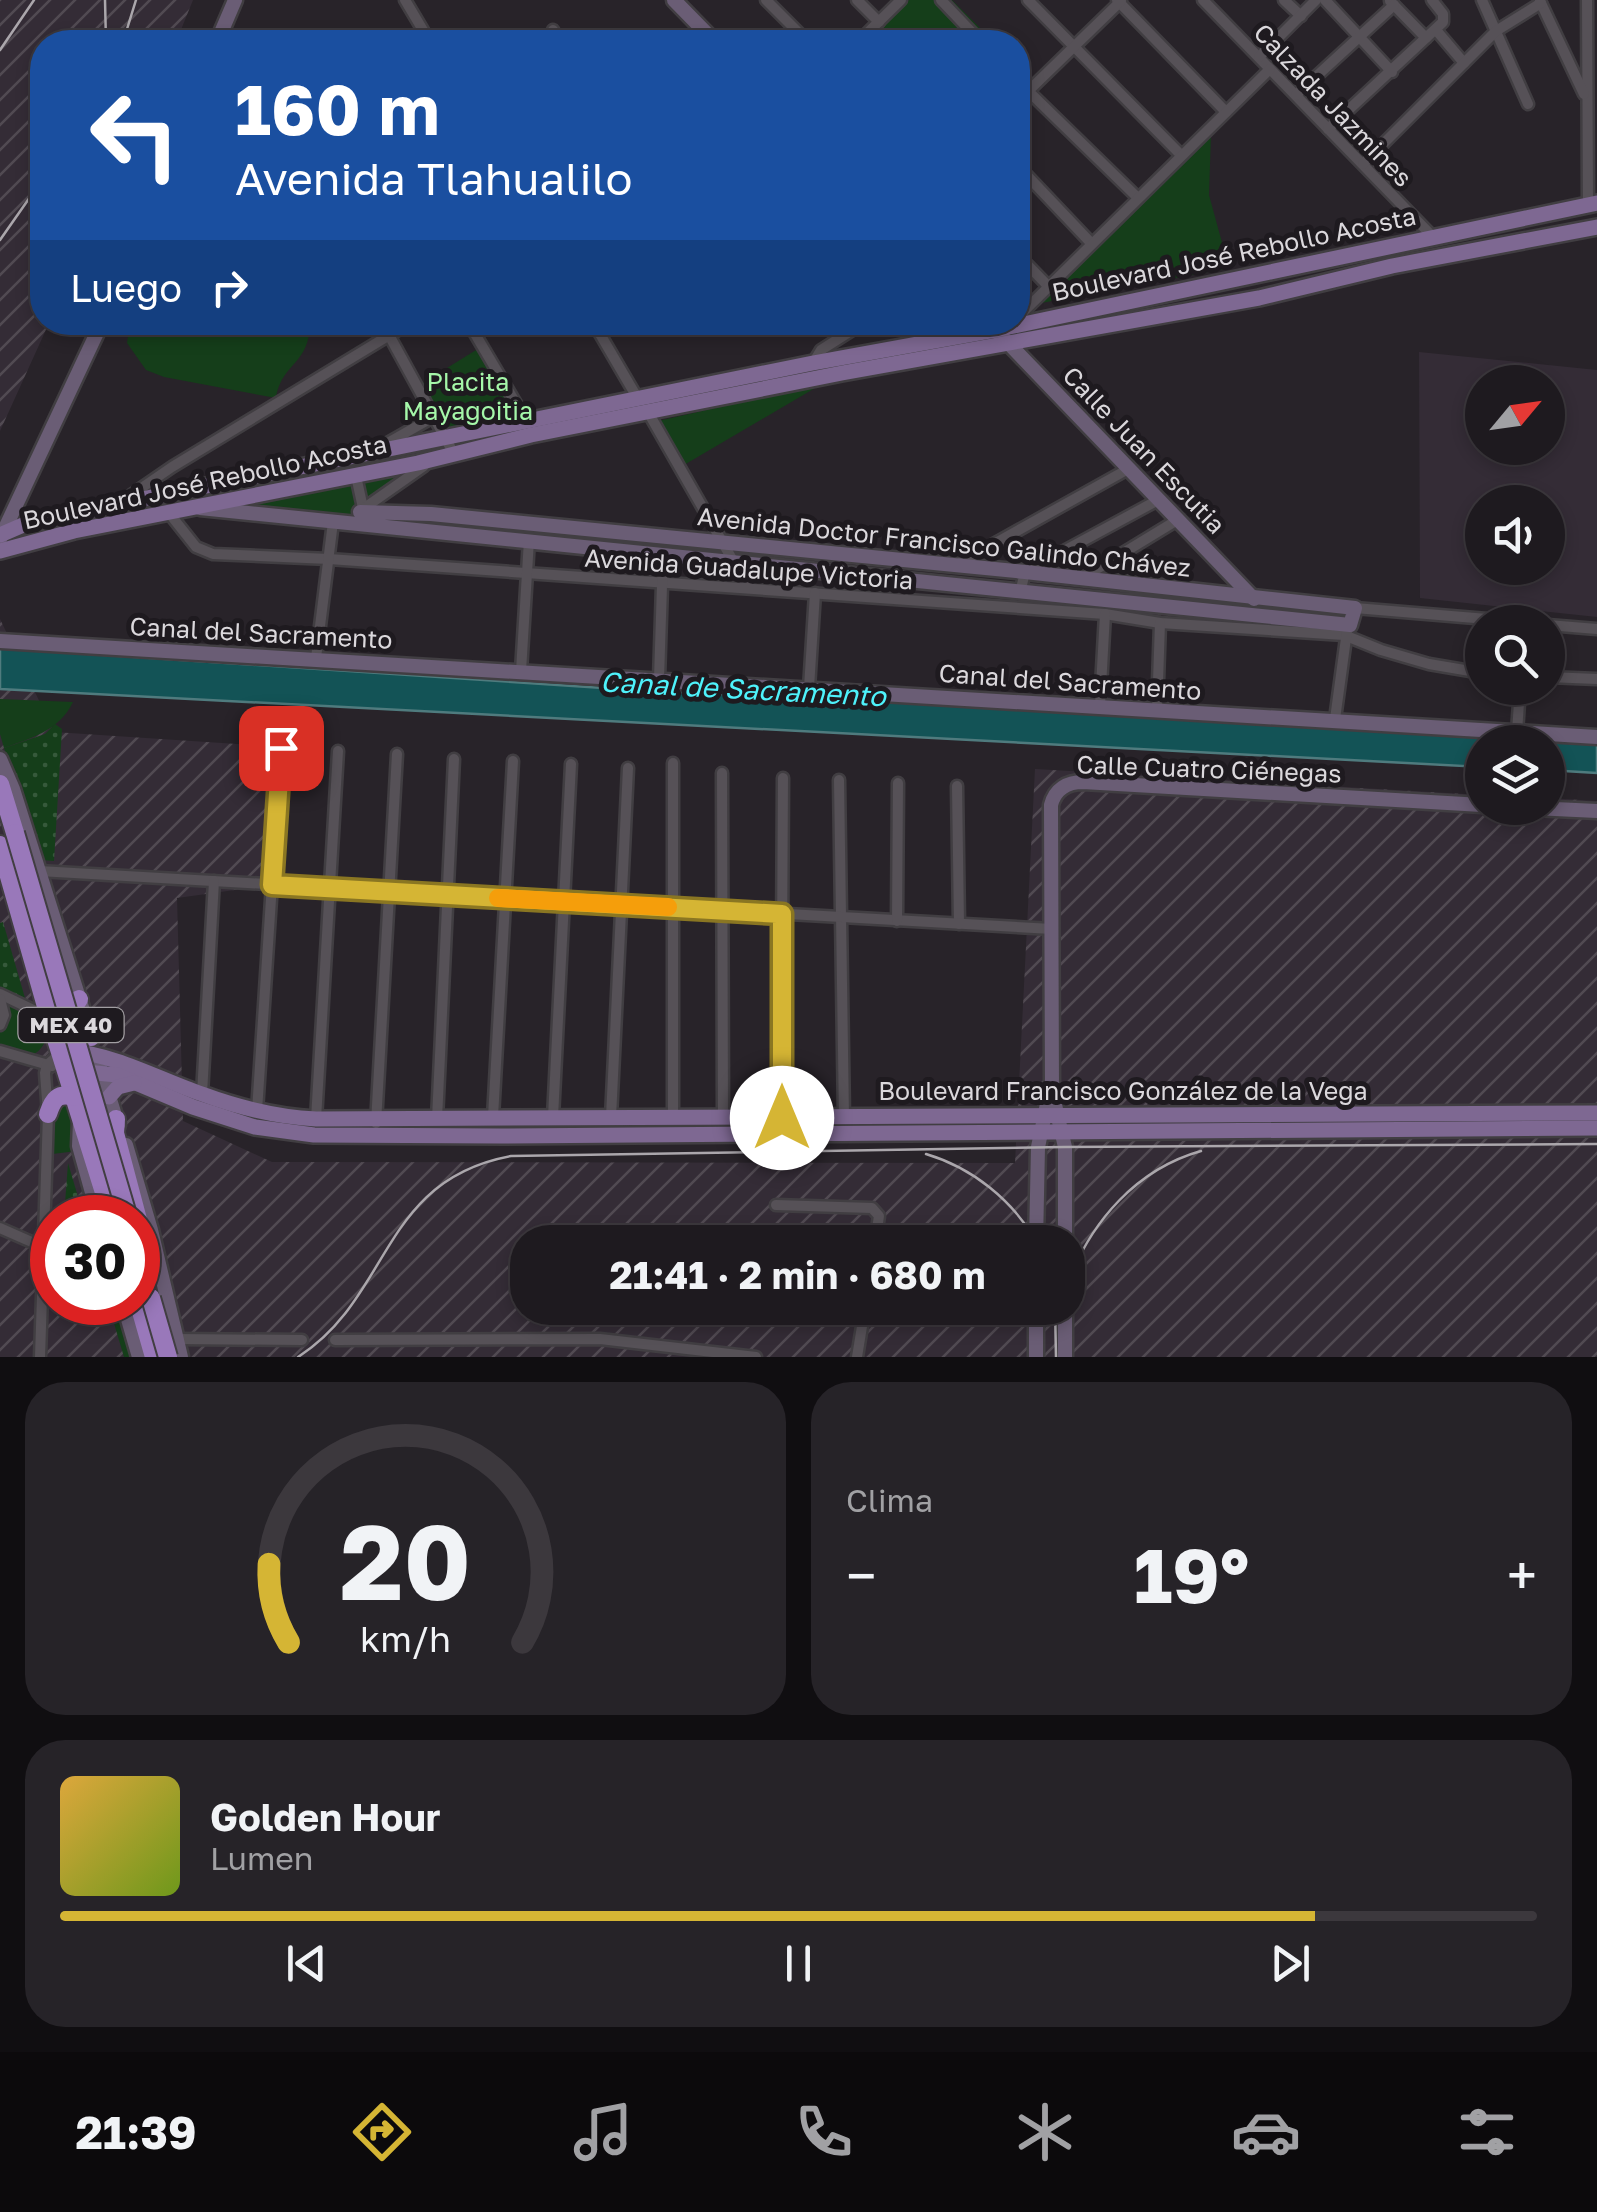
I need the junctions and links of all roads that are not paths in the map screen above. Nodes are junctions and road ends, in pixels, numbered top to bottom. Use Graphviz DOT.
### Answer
graph roads {
  1 [pos="235,0"];
  2 [pos="406,0"];
  3 [pos="766,0"];
  4 [pos="857,0"];
  5 [pos="900,0"];
  6 [pos="942,0"];
  7 [pos="1028,0"];
  8 [pos="1204,0"];
  9 [pos="1284,0"];
  10 [pos="1316,0"];
  11 [pos="1325,0"];
  12 [pos="1432,0"];
  13 [pos="1482,0"];
  14 [pos="1587,0"];
  15 [pos="675,1"];
  16 [pos="1119,1"];
  17 [pos="1391,2"];
  18 [pos="1540,2"];
  19 [pos="1301,16"];
  20 [pos="879,22"];
  21 [pos="223,30"];
  22 [pos="423,30"];
  23 [pos="703,30"];
  24 [pos="796,30"];
  25 [pos="871,30"];
  26 [pos="970,30"];
  27 [pos="1496,31"];
  28 [pos="1431,34"];
  29 [pos="1360,36"];
  30 [pos="1074,46"];
  31 [pos="1259,57"];
  32 [pos="1464,62"];
  33 [pos="1270,68"];
  34 [pos="1392,72"];
  35 [pos="1030,89"];
  36 [pos="1030,95"];
  37 [pos="1296,95"];
  38 [pos="1586,99"];
  39 [pos="1528,104"];
  40 [pos="1226,112"];
  41 [pos="1328,129"];
  42 [pos="1181,155"];
  43 [pos="1362,164"];
  44 [pos="1030,179"];
  45 [pos="1137,198"];
  46 [pos="1593,204"];
  47 [pos="1597,227"];
  48 [pos="1434,238"];
  49 [pos="1091,243"];
  50 [pos="1392,266"];
  51 [pos="1297,267"];
  52 [pos="1030,268"];
  53 [pos="1048,286"];
  54 [pos="1250,300"];
  55 [pos="1030,303"];
  56 [pos="1030,322"];
  57 [pos="1030,324"];
  58 [pos="96,335"];
  59 [pos="389,335"];
  60 [pos="476,335"];
  61 [pos="602,335"];
  62 [pos="845,335"];
  63 [pos="962,335"];
  64 [pos="977,335"];
  65 [pos="1012,335"];
  66 [pos="813,363"];
  67 [pos="643,406"];
  68 [pos="435,416"];
  69 [pos="526,422"];
  70 [pos="446,438"];
  71 [pos="454,454"];
  72 [pos="367,455"];
  73 [pos="433,460"];
  74 [pos="1130,468"];
  75 [pos="356,476"];
  76 [pos="1160,499"];
  77 [pos="120,504"];
  78 [pos="195,508"];
  79 [pos="169,512"];
  80 [pos="68,514"];
  81 [pos="358,515"];
  82 [pos="1180,519"];
  83 [pos="333,522"];
  84 [pos="577,528"];
  85 [pos="74,532"];
  86 [pos="1,536"];
  87 [pos="529,540"];
  88 [pos="724,542"];
  89 [pos="567,547"];
  90 [pos="0,551"];
  91 [pos="663,554"];
  92 [pos="329,558"];
  93 [pos="734,562"];
  94 [pos="955,565"];
  95 [pos="1025,572"];
  96 [pos="526,573"];
  97 [pos="1079,580"];
  98 [pos="662,583"];
  99 [pos="748,587"];
  100 [pos="815,593"];
  101 [pos="1020,593"];
  102 [pos="1254,596"];
  103 [pos="1354,608"];
  104 [pos="1105,614"];
  105 [pos="1254,614"];
  106 [pos="1465,617"];
  107 [pos="1160,623"];
  108 [pos="1565,626"];
  109 [pos="1597,629"];
  110 [pos="1347,630"];
  111 [pos="0,642"];
  112 [pos="316,658"];
  113 [pos="521,670"];
  114 [pos="1465,670"];
  115 [pos="1565,678"];
  116 [pos="659,679"];
  117 [pos="1597,679"];
  118 [pos="809,688"];
  119 [pos="1100,705"];
  120 [pos="1157,711"];
  121 [pos="1335,719"];
  122 [pos="1465,728"];
  123 [pos="1565,734"];
  124 [pos="1597,736"];
  125 [pos="281,748"];
  126 [pos="338,751"];
  127 [pos="397,754"];
  128 [pos="0,758"];
  129 [pos="454,759"];
  130 [pos="513,761"];
  131 [pos="674,763"];
  132 [pos="571,764"];
  133 [pos="628,768"];
  134 [pos="722,773"];
  135 [pos="782,778"];
  136 [pos="839,780"];
  137 [pos="898,783"];
  138 [pos="0,784"];
  139 [pos="957,786"];
  140 [pos="1465,803"];
  141 [pos="1565,809"];
  142 [pos="1597,811"];
  143 [pos="7,839"];
  144 [pos="39,872"];
  145 [pos="214,882"];
  146 [pos="272,885"];
  147 [pos="330,888"];
  148 [pos="389,892"];
  149 [pos="448,895"];
  150 [pos="505,898"];
  151 [pos="564,902"];
  152 [pos="622,905"];
  153 [pos="674,908"];
  154 [pos="723,910"];
  155 [pos="782,914"];
  156 [pos="841,917"];
  157 [pos="897,920"];
  158 [pos="959,924"];
  159 [pos="1052,929"];
  160 [pos="0,996"];
  161 [pos="44,997"];
  162 [pos="79,998"];
  163 [pos="49,1017"];
  164 [pos="0,1025"];
  165 [pos="94,1045"];
  166 [pos="0,1051"];
  167 [pos="58,1063"];
  168 [pos="102,1071"];
  169 [pos="134,1082"];
  170 [pos="202,1094"];
  171 [pos="109,1097"];
  172 [pos="78,1106"];
  173 [pos="257,1111"];
  174 [pos="1597,1113"];
  175 [pos="48,1114"];
  176 [pos="493,1117"];
  177 [pos="553,1117"];
  178 [pos="611,1117"];
  179 [pos="437,1118"];
  180 [pos="674,1118"];
  181 [pos="724,1118"];
  182 [pos="782,1118"];
  183 [pos="844,1118"];
  184 [pos="116,1119"];
  185 [pos="316,1120"];
  186 [pos="1556,1121"];
  187 [pos="1051,1123"];
  188 [pos="376,1127"];
  189 [pos="1597,1128"];
  190 [pos="45,1195"];
  191 [pos="93,1195"];
  192 [pos="105,1195"];
  193 [pos="121,1195"];
  194 [pos="132,1195"];
  195 [pos="776,1205"];
  196 [pos="878,1225"];
  197 [pos="1036,1225"];
  198 [pos="1065,1225"];
  199 [pos="0,1228"];
  200 [pos="30,1241"];
  201 [pos="160,1316"];
  202 [pos="41,1325"];
  203 [pos="130,1325"];
  204 [pos="145,1325"];
  205 [pos="862,1325"];
  206 [pos="1036,1325"];
  207 [pos="1065,1325"];
  208 [pos="302,1340"];
  209 [pos="335,1340"];
  210 [pos="174,1351"];
  211 [pos="40,1357"];
  212 [pos="139,1357"];
  213 [pos="154,1357"];
  214 [pos="756,1357"];
  215 [pos="857,1357"];
  216 [pos="1036,1357"];
  217 [pos="1066,1357"];
  1 -- 21 [label="street"];
  2 -- 22 [label="street"];
  3 -- 24 [label="street"];
  4 -- 20 [label="street"];
  5 -- 20 [label="street"];
  6 -- 26 [label="street"];
  7 -- 30 [label="street"];
  8 -- 31 [label="street, Calzada Jazmines"];
  9 -- 19 [label="street"];
  10 -- 19 [label="street"];
  11 -- 29 [label="street"];
  12 -- 28 [label="street"];
  13 -- 27 [label="street"];
  14 -- 38 [label="street"];
  15 -- 23 [label="street"];
  16 -- 30 [label="street"];
  16 -- 40 [label="street"];
  17 -- 28 [label="street"];
  17 -- 29 [label="street"];
  18 -- 27 [label="street"];
  18 -- 38 [label="street"];
  19 -- 31 [label="street"];
  20 -- 25 [label="street"];
  27 -- 32 [label="street"];
  27 -- 39 [label="street"];
  28 -- 32 [label="street"];
  28 -- 34 [label="street"];
  29 -- 34 [label="street"];
  29 -- 37 [label="street"];
  30 -- 35 [label="street"];
  30 -- 42 [label="street"];
  31 -- 33 [label="street, Calzada Jazmines"];
  32 -- 43 [label="street"];
  33 -- 37 [label="street, Calzada Jazmines"];
  33 -- 40 [label="street"];
  34 -- 41 [label="street"];
  36 -- 45 [label="street"];
  37 -- 41 [label="street, Calzada Jazmines"];
  38 -- 46 [label="street"];
  40 -- 42 [label="street"];
  41 -- 43 [label="street, Calzada Jazmines"];
  42 -- 45 [label="street"];
  43 -- 48 [label="street, Calzada Jazmines"];
  44 -- 49 [label="street"];
  45 -- 49 [label="street"];
  46 -- 48 [label="main road, Boulevard José Rebollo Acosta"];
  47 -- 50 [label="main road, Boulevard José Rebollo Acosta"];
  48 -- 50 [label="main road"];
  48 -- 51 [label="main road, Boulevard José Rebollo Acosta"];
  49 -- 53 [label="street"];
  50 -- 54 [label="main road, Boulevard José Rebollo Acosta"];
  51 -- 54 [label="main road"];
  51 -- 56 [label="main road, Boulevard José Rebollo Acosta"];
  52 -- 53 [label="street"];
  53 -- 55 [label="street"];
  54 -- 57 [label="main road, Boulevard José Rebollo Acosta"];
  58 -- 86 [label="street"];
  59 -- 68 [label="street"];
  59 -- 77 [label="street"];
  60 -- 69 [label="street"];
  61 -- 67 [label="street"];
  62 -- 66 [label="street"];
  63 -- 66 [label="main road, Boulevard José Rebollo Acosta"];
  64 -- 67 [label="main road, Boulevard José Rebollo Acosta"];
  65 -- 74 [label="street, Calle Juan Escutia"];
  66 -- 67 [label="main road, Boulevard José Rebollo Acosta"];
  67 -- 69 [label="main road, Boulevard José Rebollo Acosta"];
  67 -- 71 [label="main road, Boulevard José Rebollo Acosta"];
  67 -- 88 [label="street"];
  68 -- 70 [label="street"];
  68 -- 72 [label="street"];
  69 -- 70 [label="main road, Boulevard José Rebollo Acosta"];
  70 -- 71 [label="street"];
  70 -- 72 [label="main road, Boulevard José Rebollo Acosta"];
  71 -- 73 [label="main road, Boulevard José Rebollo Acosta"];
  72 -- 77 [label="main road, Boulevard José Rebollo Acosta"];
  73 -- 75 [label="main road, Boulevard José Rebollo Acosta"];
  73 -- 81 [label="street"];
  74 -- 76 [label="street, Calle Juan Escutia"];
  74 -- 94 [label="street"];
  75 -- 78 [label="main road, Boulevard José Rebollo Acosta"];
  75 -- 81 [label="street"];
  76 -- 82 [label="street, Calle Juan Escutia"];
  76 -- 95 [label="street"];
  77 -- 80 [label="main road, Boulevard José Rebollo Acosta"];
  78 -- 79 [label="main road, Boulevard José Rebollo Acosta"];
  78 -- 83 [label="street, Avenida Doctor Francisco Galindo Chávez"];
  79 -- 85 [label="main road, Boulevard José Rebollo Acosta"];
  79 -- 92 [label="street, Avenida Guadalupe Victoria"];
  80 -- 85 [label="main road"];
  80 -- 86 [label="main road, Boulevard José Rebollo Acosta"];
  81 -- 83 [label="street, Avenida Doctor Francisco Galindo Chávez"];
  81 -- 84 [label="street, Avenida Doctor Francisco Galindo Chávez"];
  81 -- 87 [label="street, Avenida Doctor Francisco Galindo Chávez"];
  82 -- 97 [label="street"];
  82 -- 102 [label="street, Calle Juan Escutia"];
  83 -- 92 [label="street"];
  84 -- 88 [label="street, Avenida Doctor Francisco Galindo Chávez"];
  84 -- 89 [label="street"];
  85 -- 90 [label="main road, Boulevard José Rebollo Acosta"];
  87 -- 89 [label="street, Avenida Doctor Francisco Galindo Chávez"];
  87 -- 96 [label="street"];
  88 -- 93 [label="street"];
  88 -- 94 [label="street, Avenida Doctor Francisco Galindo Chávez"];
  89 -- 91 [label="street, Avenida Doctor Francisco Galindo Chávez"];
  91 -- 93 [label="street, Avenida Doctor Francisco Galindo Chávez"];
  91 -- 98 [label="street"];
  92 -- 96 [label="street, Avenida Guadalupe Victoria"];
  92 -- 112 [label="street"];
  93 -- 99 [label="street"];
  93 -- 101 [label="street, Avenida Doctor Francisco Galindo Chávez"];
  94 -- 95 [label="street, Avenida Doctor Francisco Galindo Chávez"];
  95 -- 97 [label="street, Avenida Doctor Francisco Galindo Chávez"];
  95 -- 101 [label="street"];
  96 -- 98 [label="street, Avenida Guadalupe Victoria"];
  96 -- 113 [label="street"];
  97 -- 102 [label="street, Avenida Doctor Francisco Galindo Chávez"];
  98 -- 99 [label="street, Avenida Guadalupe Victoria"];
  98 -- 116 [label="street"];
  99 -- 100 [label="street, Avenida Guadalupe Victoria"];
  100 -- 104 [label="street, Avenida Guadalupe Victoria"];
  100 -- 118 [label="street"];
  101 -- 105 [label="street, Avenida Doctor Francisco Galindo Chávez"];
  102 -- 103 [label="street, Avenida Doctor Francisco Galindo Chávez"];
  102 -- 105 [label="street"];
  103 -- 106 [label="street, Avenida Doctor Francisco Galindo Chávez"];
  103 -- 110 [label="street"];
  104 -- 107 [label="street, Avenida Guadalupe Victoria"];
  104 -- 119 [label="street"];
  105 -- 110 [label="street, Avenida Doctor Francisco Galindo Chávez"];
  107 -- 110 [label="street, Avenida Guadalupe Victoria"];
  107 -- 120 [label="street"];
  108 -- 109 [label="street"];
  110 -- 114 [label="street, Avenida Guadalupe Victoria"];
  110 -- 121 [label="street"];
  111 -- 112 [label="street, Canal del Sacramento"];
  112 -- 113 [label="street, Canal del Sacramento"];
  113 -- 116 [label="street, Canal del Sacramento"];
  115 -- 117 [label="street"];
  116 -- 118 [label="street, Canal del Sacramento"];
  118 -- 119 [label="street, Canal del Sacramento"];
  119 -- 120 [label="street, Canal del Sacramento"];
  120 -- 121 [label="street, Canal del Sacramento"];
  121 -- 122 [label="street, Canal del Sacramento"];
  123 -- 124 [label="street, Canal del Sacramento"];
  125 -- 146 [label="street"];
  126 -- 147 [label="street"];
  127 -- 148 [label="street"];
  128 -- 144 [label="street"];
  129 -- 149 [label="street"];
  130 -- 150 [label="street"];
  131 -- 153 [label="street"];
  132 -- 151 [label="street"];
  133 -- 152 [label="street"];
  134 -- 154 [label="street"];
  135 -- 155 [label="street"];
  136 -- 156 [label="street"];
  137 -- 157 [label="street"];
  138 -- 143 [label="highway, MEX 40"];
  139 -- 158 [label="street"];
  140 -- 159 [label="street, Calle Cuatro Ciénegas"];
  141 -- 142 [label="street"];
  143 -- 161 [label="highway, MEX 40"];
  143 -- 193 [label="highway, MEX 40, bridge"];
  144 -- 145 [label="street"];
  144 -- 162 [label="street"];
  145 -- 146 [label="street"];
  145 -- 170 [label="street"];
  146 -- 147 [label="street"];
  146 -- 173 [label="street"];
  147 -- 148 [label="street"];
  147 -- 185 [label="street"];
  148 -- 149 [label="street"];
  148 -- 188 [label="street"];
  149 -- 150 [label="street"];
  149 -- 179 [label="street"];
  150 -- 151 [label="street"];
  150 -- 176 [label="street"];
  151 -- 152 [label="street"];
  151 -- 177 [label="street"];
  152 -- 153 [label="street"];
  152 -- 178 [label="street"];
  153 -- 154 [label="street"];
  153 -- 180 [label="street"];
  154 -- 155 [label="street"];
  154 -- 181 [label="street"];
  155 -- 156 [label="street"];
  155 -- 182 [label="street"];
  156 -- 157 [label="street"];
  156 -- 183 [label="street"];
  157 -- 158 [label="street"];
  158 -- 159 [label="street"];
  159 -- 187 [label="street, Calle Cuatro Ciénegas"];
  160 -- 163 [label="street"];
  160 -- 164 [label="street"];
  161 -- 162 [label="highway"];
  161 -- 163 [label="highway, MEX 40"];
  162 -- 165 [label="street"];
  163 -- 165 [label="highway"];
  163 -- 167 [label="highway, MEX 40"];
  165 -- 167 [label="main road, Boulevard Francisco González de la Vega"];
  165 -- 168 [label="street"];
  165 -- 170 [label="main road, Boulevard Francisco González de la Vega"];
  166 -- 167 [label="street"];
  167 -- 168 [label="main road, Boulevard Francisco González de la Vega"];
  167 -- 172 [label="highway, MEX 40"];
  167 -- 175 [label="street"];
  168 -- 169 [label="main road, Boulevard Francisco González de la Vega"];
  168 -- 171 [label="street"];
  169 -- 171 [label="main road"];
  169 -- 188 [label="main road, Boulevard Francisco González de la Vega"];
  170 -- 173 [label="main road, Boulevard Francisco González de la Vega"];
  171 -- 184 [label="street"];
  172 -- 175 [label="highway"];
  172 -- 191 [label="street"];
  172 -- 192 [label="highway, MEX 40"];
  173 -- 185 [label="main road, Boulevard Francisco González de la Vega"];
  174 -- 186 [label="main road, Boulevard Francisco González de la Vega"];
  175 -- 190 [label="street"];
  176 -- 177 [label="main road, Boulevard Francisco González de la Vega"];
  176 -- 179 [label="main road, Boulevard Francisco González de la Vega"];
  177 -- 178 [label="main road, Boulevard Francisco González de la Vega"];
  178 -- 180 [label="main road, Boulevard Francisco González de la Vega"];
  179 -- 188 [label="main road, Boulevard Francisco González de la Vega"];
  180 -- 181 [label="main road, Boulevard Francisco González de la Vega"];
  181 -- 182 [label="main road, Boulevard Francisco González de la Vega"];
  182 -- 183 [label="main road, Boulevard Francisco González de la Vega"];
  183 -- 187 [label="main road, Boulevard Francisco González de la Vega"];
  184 -- 194 [label="highway"];
  184 -- 210 [label="street"];
  185 -- 188 [label="main road, Boulevard Francisco González de la Vega"];
  186 -- 187 [label="main road, Boulevard Francisco González de la Vega"];
  186 -- 189 [label="main road, Boulevard Francisco González de la Vega"];
  187 -- 188 [label="main road, Boulevard Francisco González de la Vega"];
  187 -- 197 [label="street, Calle Cuatro Ciénegas"];
  187 -- 198 [label="street, Calle Cuatro Ciénegas"];
  195 -- 196 [label="street"];
  199 -- 200 [label="street"];
  201 -- 210 [label="highway, bridge"];
  202 -- 211 [label="street"];
  203 -- 212 [label="street"];
  204 -- 213 [label="highway"];
  205 -- 215 [label="street"];
  206 -- 216 [label="street"];
  207 -- 217 [label="street"];
  208 -- 210 [label="street"];
  209 -- 214 [label="street"];
}
